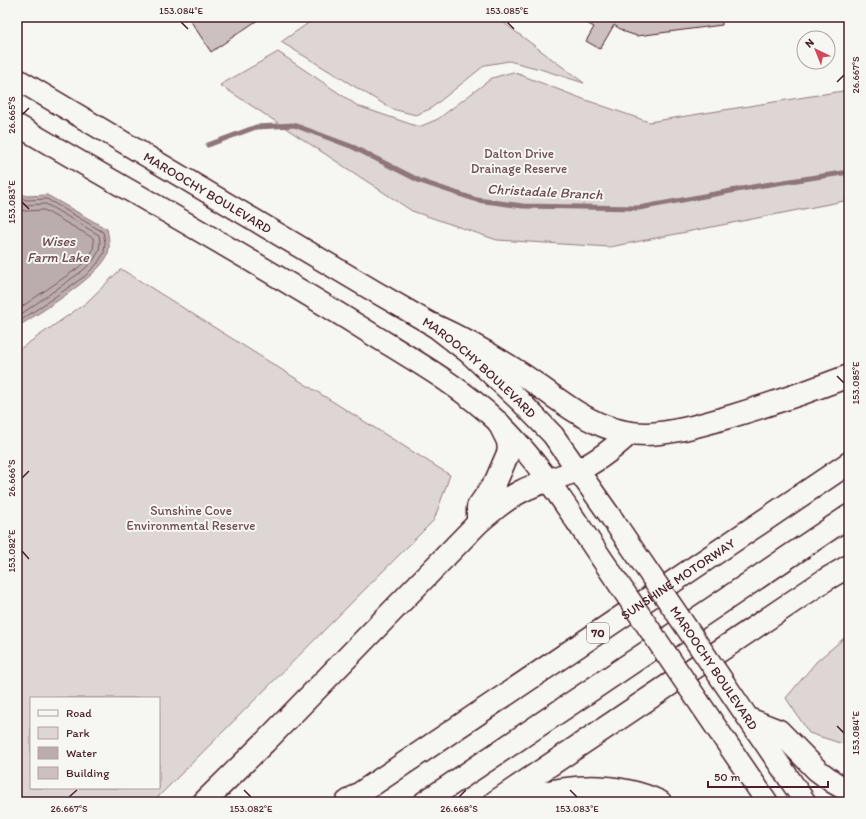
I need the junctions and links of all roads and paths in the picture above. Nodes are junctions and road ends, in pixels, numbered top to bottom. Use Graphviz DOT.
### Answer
graph roads {
  1 [pos="17,79"];
  2 [pos="17,125"];
  3 [pos="433,324"];
  4 [pos="843,378"];
  5 [pos="499,423"];
  6 [pos="630,433"];
  7 [pos="849,464"];
  8 [pos="579,470"];
  9 [pos="548,480"];
  10 [pos="849,516"];
  11 [pos="478,523"];
  12 [pos="849,566"];
  13 [pos="750,720"];
  14 [pos="849,791"];
  15 [pos="204,802"];
  16 [pos="347,802"];
  17 [pos="425,802"];
  18 [pos="495,802"];
  19 [pos="516,802"];
  20 [pos="660,802"];
  21 [pos="767,802"];
  22 [pos="805,802"];
  1 -- 3 [label="main road, MAROOCHY BOULEVARD"];
  2 -- 5 [label="main road"];
  3 -- 6 [label="highway"];
  3 -- 8 [label="main road, MAROOCHY BOULEVARD"];
  4 -- 6 [label="highway"];
  5 -- 9 [label="main road"];
  5 -- 11 [label="highway"];
  6 -- 8 [label="highway"];
  7 -- 16 [label="highway, SUNSHINE MOTORWAY / 70"];
  8 -- 9 [label="highway"];
  8 -- 13 [label="main road, MAROOCHY BOULEVARD, bridge"];
  9 -- 11 [label="highway"];
  9 -- 21 [label="main road, bridge"];
  10 -- 17 [label="highway"];
  11 -- 15 [label="highway"];
  12 -- 18 [label="highway"];
  13 -- 14 [label="highway"];
  13 -- 22 [label="main road, MAROOCHY BOULEVARD"];
  19 -- 20 [label="highway"];
}
